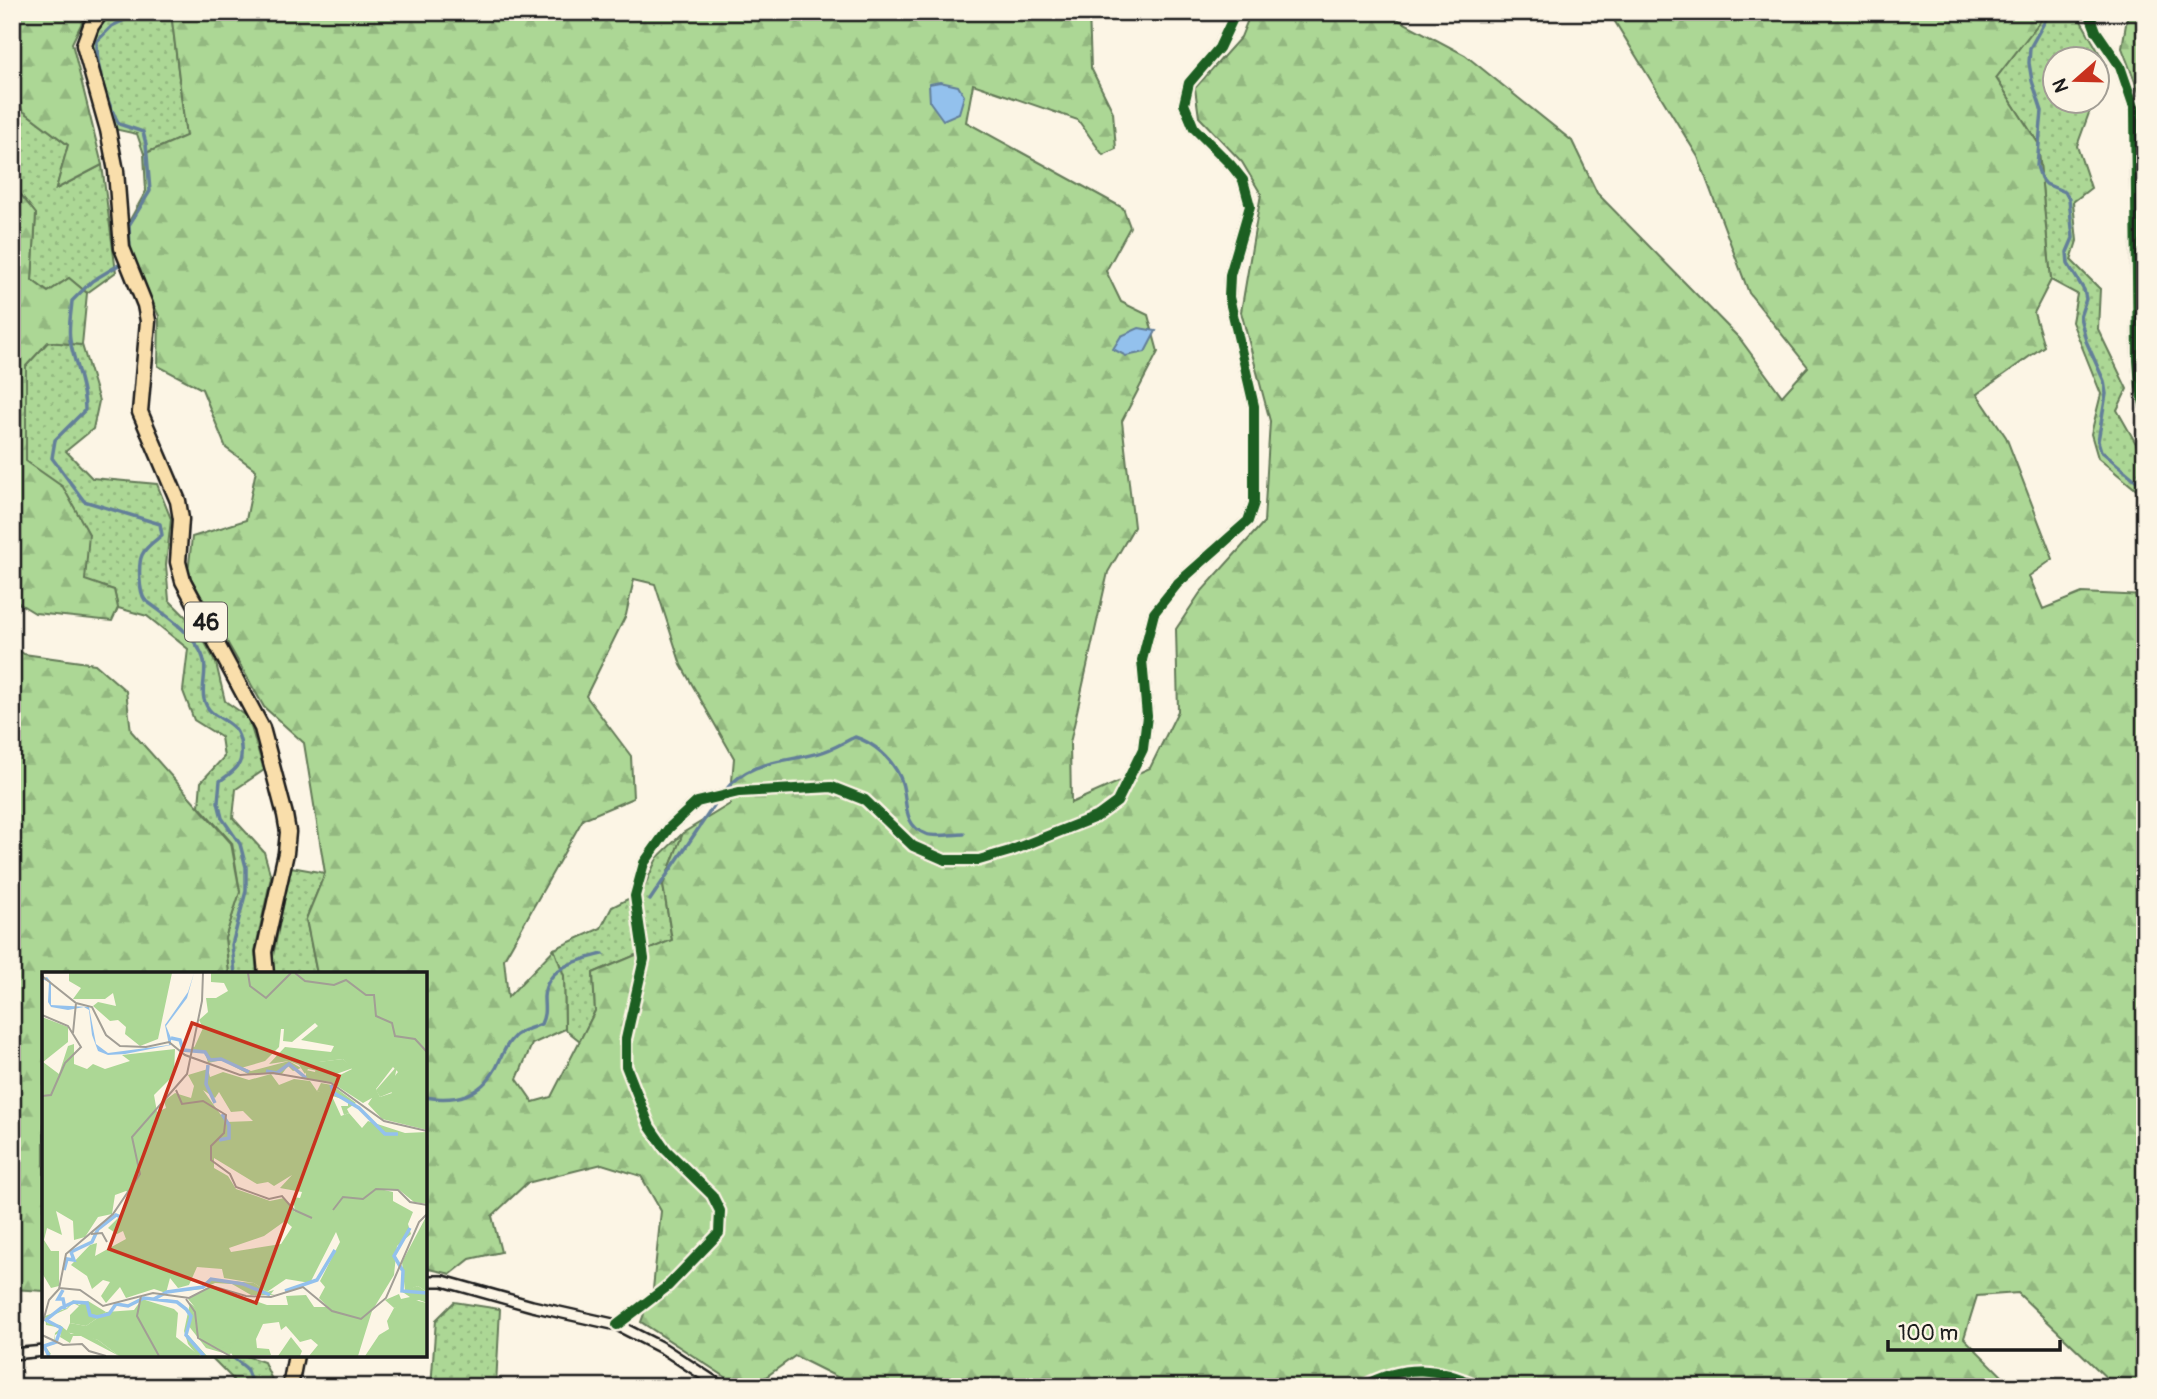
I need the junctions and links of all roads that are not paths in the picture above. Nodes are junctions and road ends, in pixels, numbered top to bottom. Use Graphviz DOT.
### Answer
graph roads {
  1 [pos="101,12"];
  2 [pos="1236,12"];
  3 [pos="2089,12"];
  4 [pos="2135,110"];
  5 [pos="2145,118"];
  6 [pos="2145,409"];
  7 [pos="266,972"];
  8 [pos="427,1281"];
  9 [pos="617,1325"];
  10 [pos="42,1351"];
  11 [pos="12,1354"];
  12 [pos="296,1357"];
  13 [pos="290,1387"];
  14 [pos="722,1387"];
  15 [pos="1361,1387"];
  16 [pos="1481,1387"];
  1 -- 7 [label="main road, 46"];
  2 -- 9 [label="street"];
  3 -- 4 [label="street"];
  4 -- 5 [label="street"];
  4 -- 6 [label="street"];
  8 -- 9 [label="street"];
  9 -- 14 [label="street"];
  10 -- 11 [label="street"];
  12 -- 13 [label="main road"];
  15 -- 16 [label="street"];
}
